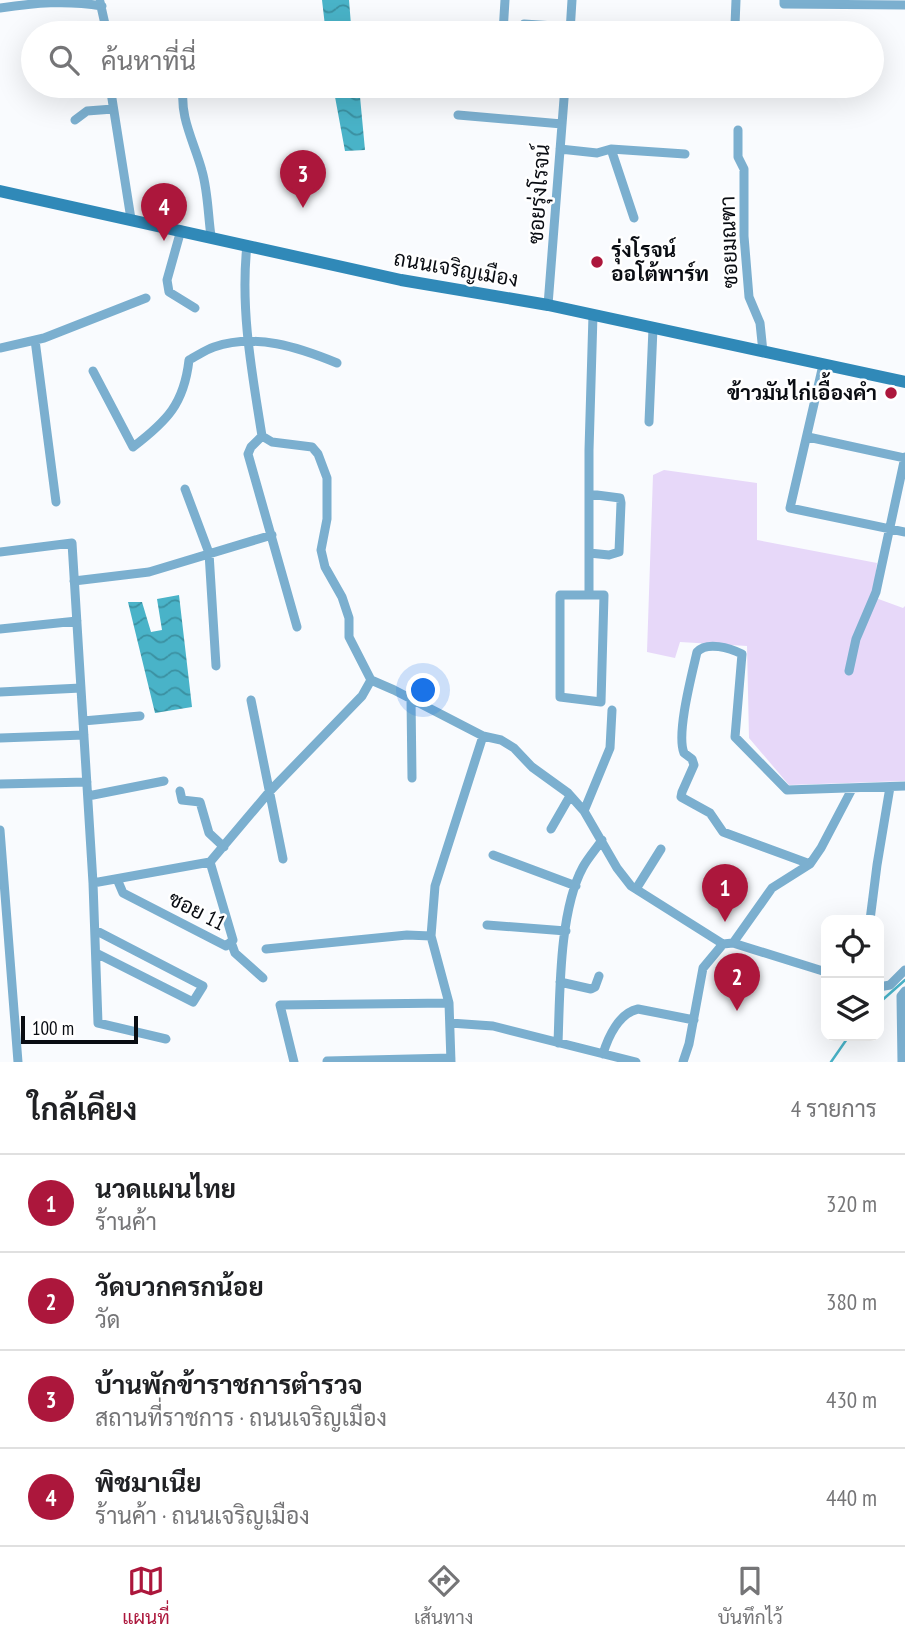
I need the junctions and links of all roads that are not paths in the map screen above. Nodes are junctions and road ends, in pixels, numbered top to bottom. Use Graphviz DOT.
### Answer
graph roads {
  1 [pos="76,0"];
  2 [pos="505,0"];
  3 [pos="572,0"];
  4 [pos="736,0"];
  5 [pos="784,0"];
  6 [pos="848,2"];
  7 [pos="101,3"];
  8 [pos="905,5"];
  9 [pos="0,8"];
  10 [pos="105,21"];
  11 [pos="504,21"];
  12 [pos="571,21"];
  13 [pos="735,21"];
  14 [pos="112,98"];
  15 [pos="183,98"];
  16 [pos="564,98"];
  17 [pos="113,109"];
  18 [pos="458,115"];
  19 [pos="75,120"];
  20 [pos="562,124"];
  21 [pos="738,130"];
  22 [pos="559,149"];
  23 [pos="611,149"];
  24 [pos="685,154"];
  25 [pos="0,191"];
  26 [pos="634,218"];
  27 [pos="131,219"];
  28 [pos="181,230"];
  29 [pos="211,236"];
  30 [pos="247,245"];
  31 [pos="146,298"];
  32 [pos="548,305"];
  33 [pos="195,308"];
  34 [pos="593,315"];
  35 [pos="653,328"];
  36 [pos="35,340"];
  37 [pos="247,341"];
  38 [pos="0,348"];
  39 [pos="763,352"];
  40 [pos="337,363"];
  41 [pos="823,365"];
  42 [pos="93,371"];
  43 [pos="905,382"];
  44 [pos="649,422"];
  45 [pos="262,436"];
  46 [pos="808,437"];
  47 [pos="905,457"];
  48 [pos="185,489"];
  49 [pos="589,494"];
  50 [pos="56,502"];
  51 [pos="889,529"];
  52 [pos="905,533"];
  53 [pos="272,535"];
  54 [pos="0,552"];
  55 [pos="209,553"];
  56 [pos="589,553"];
  57 [pos="74,581"];
  58 [pos="589,595"];
  59 [pos="77,621"];
  60 [pos="297,627"];
  61 [pos="0,629"];
  62 [pos="216,666"];
  63 [pos="849,671"];
  64 [pos="371,680"];
  65 [pos="81,688"];
  66 [pos="0,692"];
  67 [pos="411,698"];
  68 [pos="251,700"];
  69 [pos="612,710"];
  70 [pos="140,716"];
  71 [pos="83,721"];
  72 [pos="84,735"];
  73 [pos="483,736"];
  74 [pos="0,738"];
  75 [pos="412,778"];
  76 [pos="164,781"];
  77 [pos="87,782"];
  78 [pos="0,784"];
  79 [pos="905,786"];
  80 [pos="890,787"];
  81 [pos="852,789"];
  82 [pos="180,791"];
  83 [pos="270,791"];
  84 [pos="88,796"];
  85 [pos="570,796"];
  86 [pos="584,811"];
  87 [pos="551,829"];
  88 [pos="0,830"];
  89 [pos="602,841"];
  90 [pos="224,847"];
  91 [pos="661,849"];
  92 [pos="493,855"];
  93 [pos="283,859"];
  94 [pos="210,862"];
  95 [pos="810,864"];
  96 [pos="117,879"];
  97 [pos="93,883"];
  98 [pos="576,886"];
  99 [pos="636,889"];
  100 [pos="871,915"];
  101 [pos="487,925"];
  102 [pos="95,930"];
  103 [pos="566,931"];
  104 [pos="431,936"];
  105 [pos="231,942"];
  106 [pos="728,944"];
  107 [pos="266,949"];
  108 [pos="96,953"];
  109 [pos="905,970"];
  110 [pos="821,971"];
  111 [pos="600,976"];
  112 [pos="263,978"];
  113 [pos="560,982"];
  114 [pos="884,986"];
  115 [pos="905,991"];
  116 [pos="449,1003"];
  117 [pos="694,1020"];
  118 [pos="450,1023"];
  119 [pos="904,1035"];
  120 [pos="166,1039"];
  121 [pos="558,1043"];
  122 [pos="603,1054"];
  123 [pos="451,1060"];
  124 [pos="327,1061"];
  125 [pos="19,1062"];
  126 [pos="294,1062"];
  127 [pos="636,1062"];
  128 [pos="682,1062"];
  129 [pos="902,1062"];
  1 -- 7 [label="street"];
  1 -- 9 [label="street"];
  2 -- 11 [label="street"];
  3 -- 12 [label="street"];
  4 -- 13 [label="street"];
  5 -- 6 [label="street"];
  6 -- 8 [label="street"];
  7 -- 10 [label="street"];
  14 -- 17 [label="street"];
  15 -- 29 [label="street"];
  16 -- 20 [label="street, ซอยรุ่งโรจน์"];
  17 -- 19 [label="street"];
  17 -- 27 [label="street"];
  18 -- 20 [label="street"];
  20 -- 22 [label="street, ซอยรุ่งโรจน์"];
  21 -- 39 [label="street, ซอยมณฑา"];
  22 -- 23 [label="street"];
  22 -- 32 [label="street, ซอยรุ่งโรจน์"];
  23 -- 24 [label="street"];
  23 -- 26 [label="street"];
  25 -- 27 [label="main road, ถนนเจริญเมือง"];
  27 -- 28 [label="main road, ถนนเจริญเมือง"];
  28 -- 29 [label="main road, ถนนเจริญเมือง"];
  28 -- 33 [label="street"];
  29 -- 30 [label="main road, ถนนเจริญเมือง"];
  30 -- 32 [label="main road, ถนนเจริญเมือง"];
  30 -- 37 [label="street"];
  31 -- 36 [label="street"];
  32 -- 34 [label="main road, ถนนเจริญเมือง"];
  34 -- 35 [label="main road, ถนนเจริญเมือง"];
  34 -- 49 [label="street"];
  35 -- 39 [label="main road, ถนนเจริญเมือง"];
  35 -- 44 [label="street"];
  36 -- 38 [label="street"];
  36 -- 50 [label="street"];
  37 -- 40 [label="street"];
  37 -- 42 [label="street"];
  37 -- 45 [label="street"];
  39 -- 41 [label="main road, ถนนเจริญเมือง"];
  41 -- 43 [label="main road, ถนนเจริญเมือง"];
  41 -- 46 [label="street"];
  45 -- 53 [label="street"];
  45 -- 64 [label="street"];
  46 -- 47 [label="street"];
  46 -- 51 [label="street"];
  47 -- 51 [label="street"];
  48 -- 55 [label="street"];
  49 -- 56 [label="street"];
  49 -- 56 [label="street"];
  51 -- 52 [label="street"];
  51 -- 63 [label="street"];
  53 -- 55 [label="street"];
  53 -- 60 [label="street"];
  54 -- 57 [label="street"];
  55 -- 57 [label="street"];
  55 -- 62 [label="street"];
  56 -- 58 [label="street"];
  57 -- 59 [label="street"];
  58 -- 58 [label="street"];
  59 -- 61 [label="street"];
  59 -- 65 [label="street"];
  64 -- 67 [label="street"];
  64 -- 83 [label="street"];
  65 -- 66 [label="street"];
  65 -- 71 [label="street"];
  67 -- 73 [label="street"];
  67 -- 75 [label="street"];
  68 -- 83 [label="street"];
  69 -- 86 [label="street"];
  70 -- 71 [label="street"];
  71 -- 72 [label="street"];
  72 -- 74 [label="street"];
  72 -- 77 [label="street"];
  73 -- 85 [label="street"];
  73 -- 104 [label="street"];
  76 -- 84 [label="street"];
  77 -- 78 [label="street"];
  77 -- 84 [label="street"];
  79 -- 80 [label="street"];
  80 -- 81 [label="street"];
  80 -- 100 [label="street"];
  81 -- 95 [label="street"];
  81 -- 95 [label="street"];
  82 -- 90 [label="street"];
  83 -- 90 [label="street"];
  83 -- 93 [label="street"];
  84 -- 97 [label="street"];
  85 -- 86 [label="street"];
  85 -- 87 [label="street"];
  86 -- 89 [label="street"];
  88 -- 125 [label="street"];
  89 -- 98 [label="street"];
  89 -- 99 [label="street"];
  90 -- 94 [label="street"];
  91 -- 99 [label="street"];
  92 -- 98 [label="street"];
  94 -- 96 [label="street"];
  94 -- 105 [label="street, ซอย 11"];
  95 -- 106 [label="street"];
  96 -- 97 [label="street"];
  96 -- 105 [label="street, ซอย 11"];
  97 -- 102 [label="street"];
  98 -- 103 [label="street"];
  99 -- 106 [label="street"];
  101 -- 103 [label="street"];
  102 -- 108 [label="street"];
  102 -- 108 [label="street"];
  103 -- 113 [label="street"];
  104 -- 107 [label="street"];
  104 -- 116 [label="street"];
  105 -- 112 [label="street"];
  106 -- 110 [label="street"];
  106 -- 117 [label="street"];
  108 -- 120 [label="street"];
  109 -- 114 [label="street"];
  111 -- 113 [label="street"];
  113 -- 121 [label="street"];
  115 -- 119 [label="street"];
  116 -- 118 [label="street"];
  116 -- 126 [label="street"];
  117 -- 122 [label="street"];
  117 -- 128 [label="street"];
  118 -- 121 [label="street"];
  118 -- 123 [label="street"];
  119 -- 129 [label="street"];
  121 -- 122 [label="street"];
  122 -- 127 [label="street"];
  123 -- 124 [label="street"];
}
